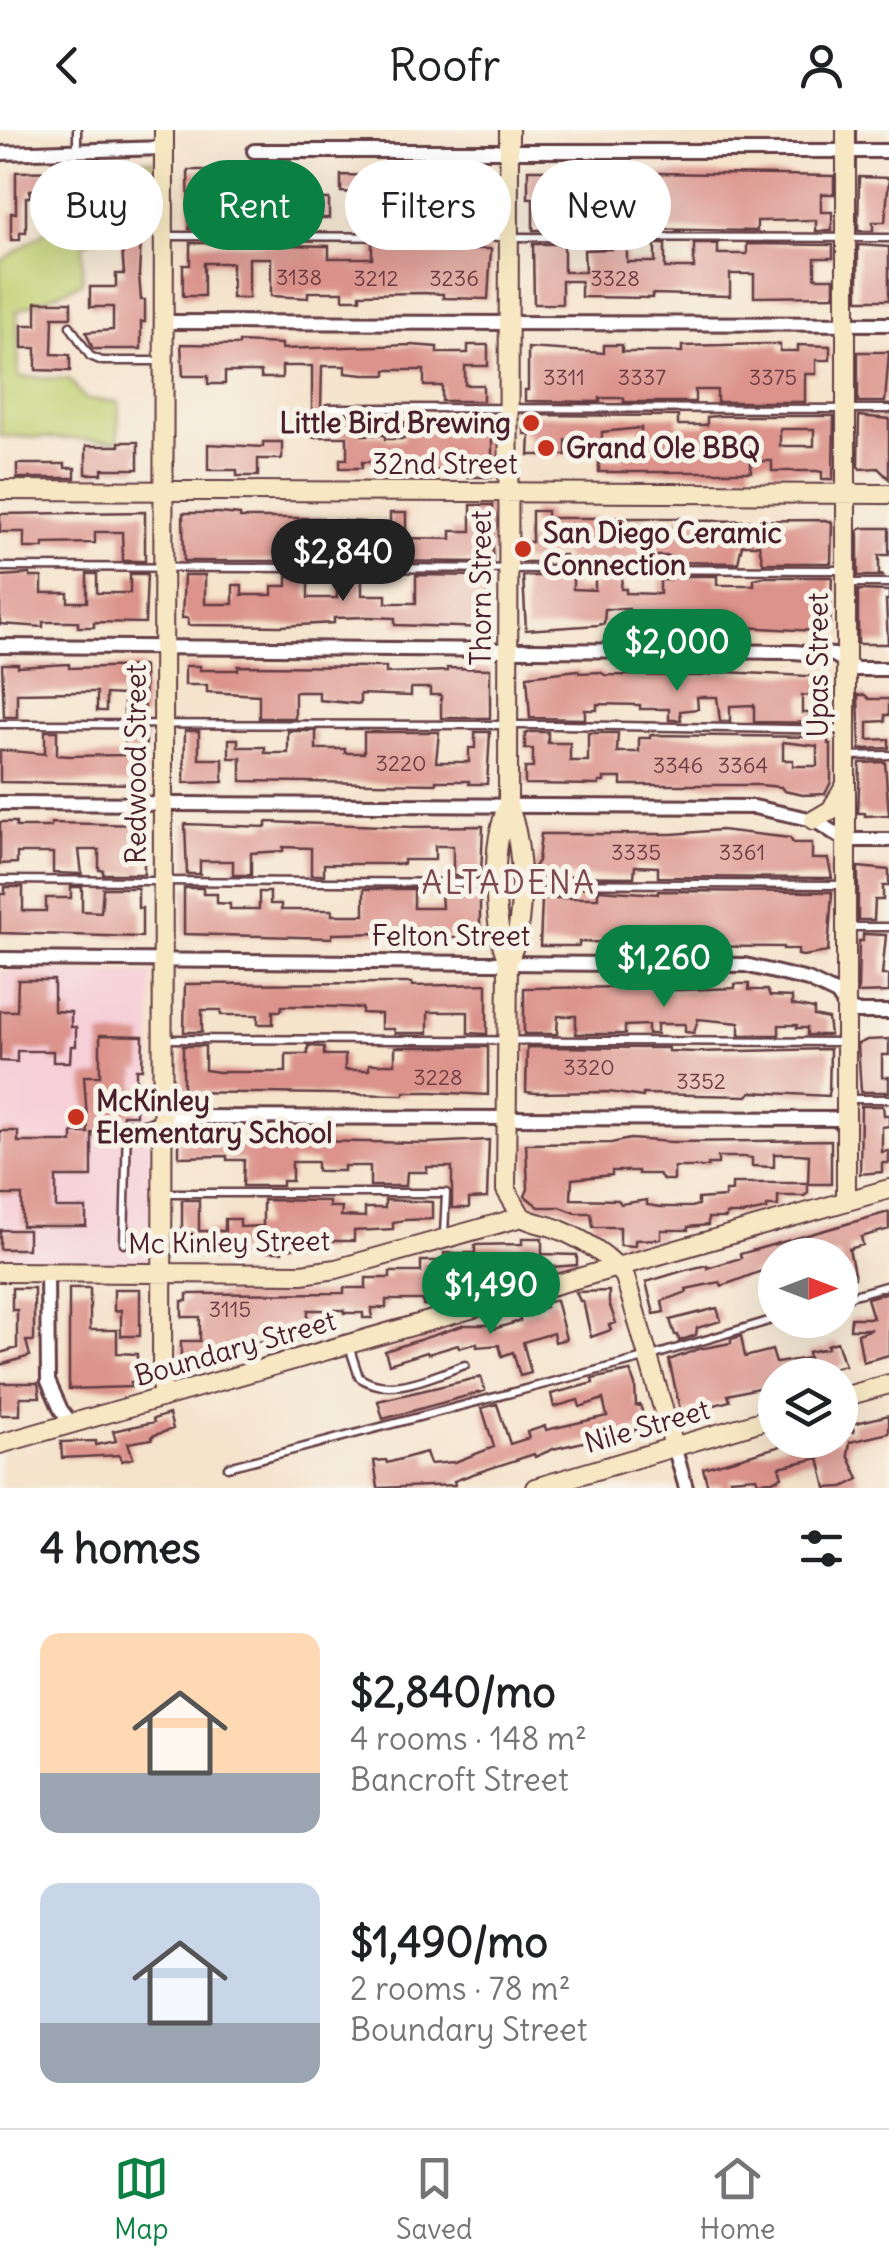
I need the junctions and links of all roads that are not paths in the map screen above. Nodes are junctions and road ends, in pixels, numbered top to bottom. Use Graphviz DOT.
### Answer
graph roads {
  1 [pos="77,130"];
  2 [pos="509,130"];
  3 [pos="846,130"];
  4 [pos="164,139"];
  5 [pos="77,150"];
  6 [pos="254,151"];
  7 [pos="510,151"];
  8 [pos="846,151"];
  9 [pos="889,151"];
  10 [pos="0,153"];
  11 [pos="510,160"];
  12 [pos="164,236"];
  13 [pos="345,237"];
  14 [pos="511,237"];
  15 [pos="846,238"];
  16 [pos="889,238"];
  17 [pos="508,250"];
  18 [pos="164,322"];
  19 [pos="508,323"];
  20 [pos="846,324"];
  21 [pos="889,324"];
  22 [pos="70,326"];
  23 [pos="163,361"];
  24 [pos="328,408"];
  25 [pos="508,408"];
  26 [pos="846,409"];
  27 [pos="889,409"];
  28 [pos="0,490"];
  29 [pos="164,491"];
  30 [pos="508,492"];
  31 [pos="846,492"];
  32 [pos="889,494"];
  33 [pos="0,567"];
  34 [pos="164,568"];
  35 [pos="508,570"];
  36 [pos="846,576"];
  37 [pos="889,583"];
  38 [pos="0,646"];
  39 [pos="164,647"];
  40 [pos="508,649"];
  41 [pos="846,662"];
  42 [pos="889,669"];
  43 [pos="0,724"];
  44 [pos="164,724"];
  45 [pos="508,725"];
  46 [pos="846,730"];
  47 [pos="846,756"];
  48 [pos="889,756"];
  49 [pos="845,785"];
  50 [pos="0,803"];
  51 [pos="164,804"];
  52 [pos="508,806"];
  53 [pos="814,820"];
  54 [pos="845,840"];
  55 [pos="889,840"];
  56 [pos="0,880"];
  57 [pos="164,881"];
  58 [pos="498,883"];
  59 [pos="519,884"];
  60 [pos="845,885"];
  61 [pos="845,927"];
  62 [pos="889,927"];
  63 [pos="0,959"];
  64 [pos="164,960"];
  65 [pos="508,961"];
  66 [pos="846,1006"];
  67 [pos="889,1012"];
  68 [pos="163,1040"];
  69 [pos="508,1041"];
  70 [pos="846,1042"];
  71 [pos="846,1099"];
  72 [pos="889,1099"];
  73 [pos="163,1117"];
  74 [pos="508,1118"];
  75 [pos="846,1119"];
  76 [pos="889,1189"];
  77 [pos="163,1194"];
  78 [pos="846,1200"];
  79 [pos="522,1217"];
  80 [pos="444,1240"];
  81 [pos="124,1244"];
  82 [pos="618,1266"];
  83 [pos="0,1272"];
  84 [pos="47,1272"];
  85 [pos="163,1273"];
  86 [pos="889,1285"];
  87 [pos="858,1294"];
  88 [pos="758,1324"];
  89 [pos="348,1344"];
  90 [pos="648,1357"];
  91 [pos="465,1365"];
  92 [pos="889,1384"];
  93 [pos="858,1393"];
  94 [pos="162,1397"];
  95 [pos="758,1422"];
  96 [pos="72,1424"];
  97 [pos="0,1444"];
  98 [pos="674,1446"];
  99 [pos="228,1467"];
  100 [pos="535,1488"];
  101 [pos="686,1488"];
  1 -- 5 [label="lane"];
  2 -- 7 [label="street, Thorn Street"];
  3 -- 8 [label="street, Upas Street"];
  4 -- 5 [label="street"];
  4 -- 12 [label="street, Redwood Street"];
  5 -- 10 [label="street"];
  6 -- 7 [label="street"];
  7 -- 8 [label="street"];
  7 -- 11 [label="street, Thorn Street"];
  8 -- 9 [label="street"];
  8 -- 15 [label="street, Upas Street"];
  12 -- 13 [label="lane"];
  12 -- 18 [label="street, Redwood Street"];
  14 -- 15 [label="lane"];
  15 -- 16 [label="lane"];
  15 -- 20 [label="street, Upas Street"];
  17 -- 19 [label="street, Thorn Street"];
  18 -- 19 [label="street"];
  18 -- 23 [label="street, Redwood Street"];
  19 -- 20 [label="street"];
  19 -- 25 [label="street, Thorn Street"];
  20 -- 21 [label="street"];
  20 -- 26 [label="street, Upas Street"];
  22 -- 23 [label="lane"];
  23 -- 29 [label="street, Redwood Street"];
  24 -- 25 [label="lane"];
  25 -- 26 [label="lane"];
  25 -- 30 [label="street, Thorn Street"];
  26 -- 27 [label="lane"];
  26 -- 31 [label="street, Upas Street"];
  28 -- 29 [label="street, 32nd Street"];
  29 -- 30 [label="street, 32nd Street"];
  29 -- 34 [label="street, Redwood Street"];
  30 -- 31 [label="street, 32nd Street"];
  30 -- 35 [label="street, Thorn Street"];
  31 -- 32 [label="street, 32nd Street"];
  31 -- 36 [label="street, Upas Street"];
  33 -- 34 [label="lane"];
  34 -- 35 [label="lane"];
  34 -- 39 [label="street, Redwood Street"];
  35 -- 36 [label="lane"];
  35 -- 40 [label="street, Thorn Street"];
  36 -- 37 [label="lane"];
  36 -- 41 [label="street, Upas Street"];
  38 -- 39 [label="street"];
  39 -- 40 [label="street"];
  39 -- 44 [label="street, Redwood Street"];
  40 -- 41 [label="street"];
  40 -- 45 [label="street, Thorn Street"];
  41 -- 42 [label="street"];
  41 -- 46 [label="street, Upas Street"];
  43 -- 44 [label="lane"];
  44 -- 45 [label="lane"];
  44 -- 51 [label="street, Redwood Street"];
  45 -- 46 [label="lane"];
  45 -- 52 [label="street, Thorn Street"];
  46 -- 47 [label="street, Upas Street"];
  47 -- 48 [label="lane"];
  47 -- 49 [label="street, Upas Street"];
  49 -- 53 [label="street"];
  49 -- 54 [label="street, Upas Street"];
  50 -- 51 [label="street"];
  51 -- 52 [label="street"];
  51 -- 57 [label="street, Redwood Street"];
  52 -- 53 [label="street"];
  52 -- 58 [label="street, Thorn Street"];
  52 -- 59 [label="street, Thorn Street"];
  53 -- 54 [label="street"];
  54 -- 55 [label="street"];
  54 -- 60 [label="street, Upas Street"];
  56 -- 57 [label="lane"];
  57 -- 58 [label="lane"];
  57 -- 64 [label="street, Redwood Street"];
  58 -- 65 [label="street, Thorn Street"];
  59 -- 60 [label="lane"];
  59 -- 65 [label="street, Thorn Street"];
  60 -- 61 [label="street, Upas Street"];
  61 -- 62 [label="lane"];
  61 -- 66 [label="street, Upas Street"];
  63 -- 64 [label="street, Felton Street"];
  64 -- 65 [label="street, Felton Street"];
  64 -- 68 [label="street, Redwood Street"];
  65 -- 66 [label="street, Felton Street"];
  65 -- 69 [label="street, Thorn Street"];
  66 -- 67 [label="street, Felton Street"];
  66 -- 70 [label="street, Upas Street"];
  68 -- 69 [label="lane"];
  68 -- 73 [label="street, Redwood Street"];
  69 -- 70 [label="lane"];
  69 -- 74 [label="street, Thorn Street"];
  70 -- 71 [label="street, Upas Street"];
  71 -- 72 [label="lane"];
  71 -- 75 [label="street, Upas Street"];
  73 -- 74 [label="street"];
  73 -- 77 [label="street, Redwood Street"];
  73 -- 81 [label="lane"];
  74 -- 75 [label="street"];
  74 -- 79 [label="street, Thorn Street"];
  75 -- 78 [label="street, Upas Street"];
  76 -- 78 [label="street, Boundary Street"];
  77 -- 80 [label="lane"];
  77 -- 85 [label="street, Redwood Street"];
  78 -- 82 [label="street, Boundary Street"];
  79 -- 80 [label="street, Mc Kinley Street"];
  79 -- 82 [label="street"];
  80 -- 85 [label="street, Mc Kinley Street"];
  82 -- 89 [label="street, Boundary Street"];
  82 -- 90 [label="street"];
  83 -- 84 [label="street, Mc Kinley Street"];
  84 -- 85 [label="street, Mc Kinley Street"];
  84 -- 96 [label="street"];
  85 -- 94 [label="street, Redwood Street"];
  86 -- 87 [label="lane"];
  88 -- 90 [label="lane"];
  89 -- 91 [label="lane"];
  89 -- 94 [label="street, Boundary Street"];
  90 -- 98 [label="street"];
  90 -- 99 [label="lane"];
  92 -- 93 [label="street"];
  94 -- 96 [label="street, Boundary Street"];
  95 -- 98 [label="street, Nile Street"];
  96 -- 97 [label="street, Boundary Street"];
  98 -- 100 [label="street, Nile Street"];
  98 -- 101 [label="street"];
}
